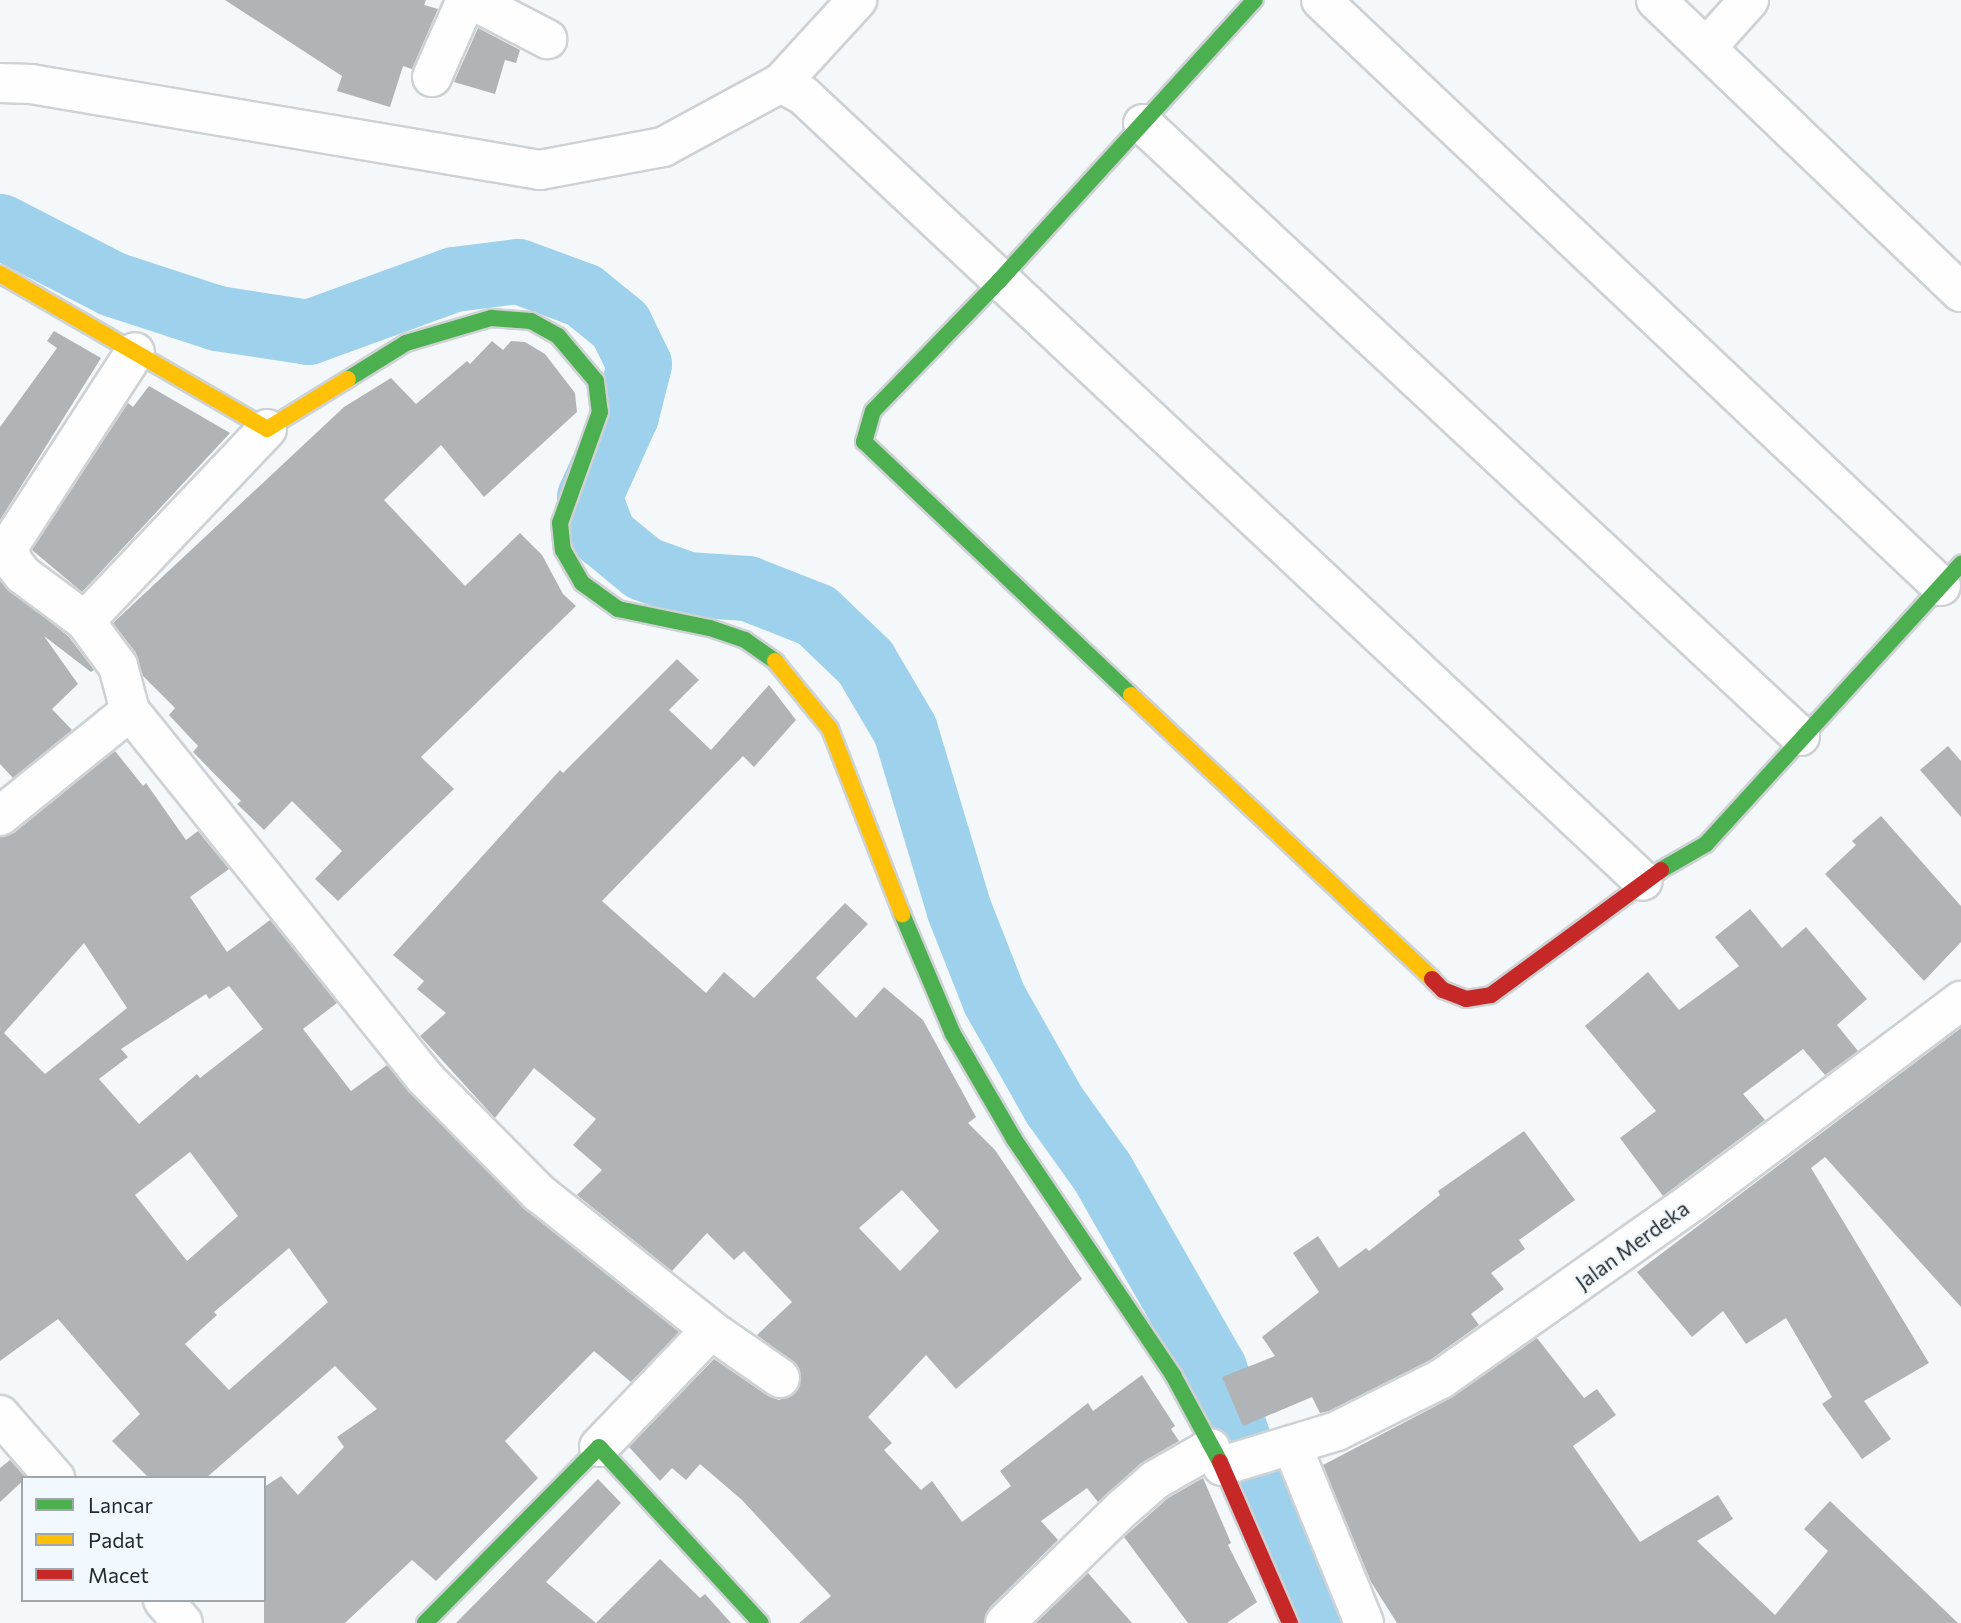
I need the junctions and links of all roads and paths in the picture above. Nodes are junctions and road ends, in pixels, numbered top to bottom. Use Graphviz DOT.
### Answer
graph roads {
  1 [pos="466,0"];
  2 [pos="472,0"];
  3 [pos="857,0"];
  4 [pos="1255,0"];
  5 [pos="1321,0"];
  6 [pos="1656,0"];
  7 [pos="1749,0"];
  8 [pos="547,39"];
  9 [pos="1707,47"];
  10 [pos="432,77"];
  11 [pos="0,83"];
  12 [pos="780,83"];
  13 [pos="1143,124"];
  14 [pos="0,274"];
  15 [pos="999,281"];
  16 [pos="1961,292"];
  17 [pos="135,352"];
  18 [pos="267,429"];
  19 [pos="1951,575"];
  20 [pos="85,621"];
  21 [pos="130,711"];
  22 [pos="1800,736"];
  23 [pos="0,816"];
  24 [pos="1643,881"];
  25 [pos="1961,1001"];
  26 [pos="711,1330"];
  27 [pos="780,1378"];
  28 [pos="0,1415"];
  29 [pos="598,1447"];
  30 [pos="1287,1450"];
  31 [pos="1223,1459"];
  32 [pos="53,1476"];
  33 [pos="165,1602"];
  34 [pos="183,1623"];
  35 [pos="425,1623"];
  36 [pos="761,1623"];
  37 [pos="1005,1623"];
  38 [pos="1290,1623"];
  39 [pos="1364,1623"];
  1 -- 10 [label="street"];
  2 -- 8 [label="street"];
  3 -- 12 [label="street"];
  4 -- 13 [label="street"];
  5 -- 19 [label="street"];
  6 -- 9 [label="street"];
  7 -- 9 [label="street"];
  9 -- 16 [label="street"];
  11 -- 12 [label="street"];
  12 -- 15 [label="street"];
  13 -- 15 [label="street"];
  13 -- 22 [label="street"];
  14 -- 17 [label="street"];
  15 -- 24 [label="street"];
  15 -- 24 [label="street"];
  17 -- 18 [label="street"];
  17 -- 20 [label="street"];
  18 -- 20 [label="street"];
  18 -- 31 [label="street"];
  19 -- 22 [label="street"];
  20 -- 21 [label="street"];
  21 -- 23 [label="street"];
  21 -- 26 [label="street"];
  22 -- 24 [label="street"];
  25 -- 30 [label="street, Jalan Merdeka"];
  26 -- 27 [label="street"];
  26 -- 29 [label="street"];
  28 -- 32 [label="street"];
  29 -- 35 [label="street"];
  29 -- 36 [label="street"];
  30 -- 31 [label="street, Jalan Merdeka"];
  30 -- 39 [label="street"];
  31 -- 37 [label="street, Jalan Merdeka"];
  31 -- 38 [label="street"];
  33 -- 34 [label="street"];
}
